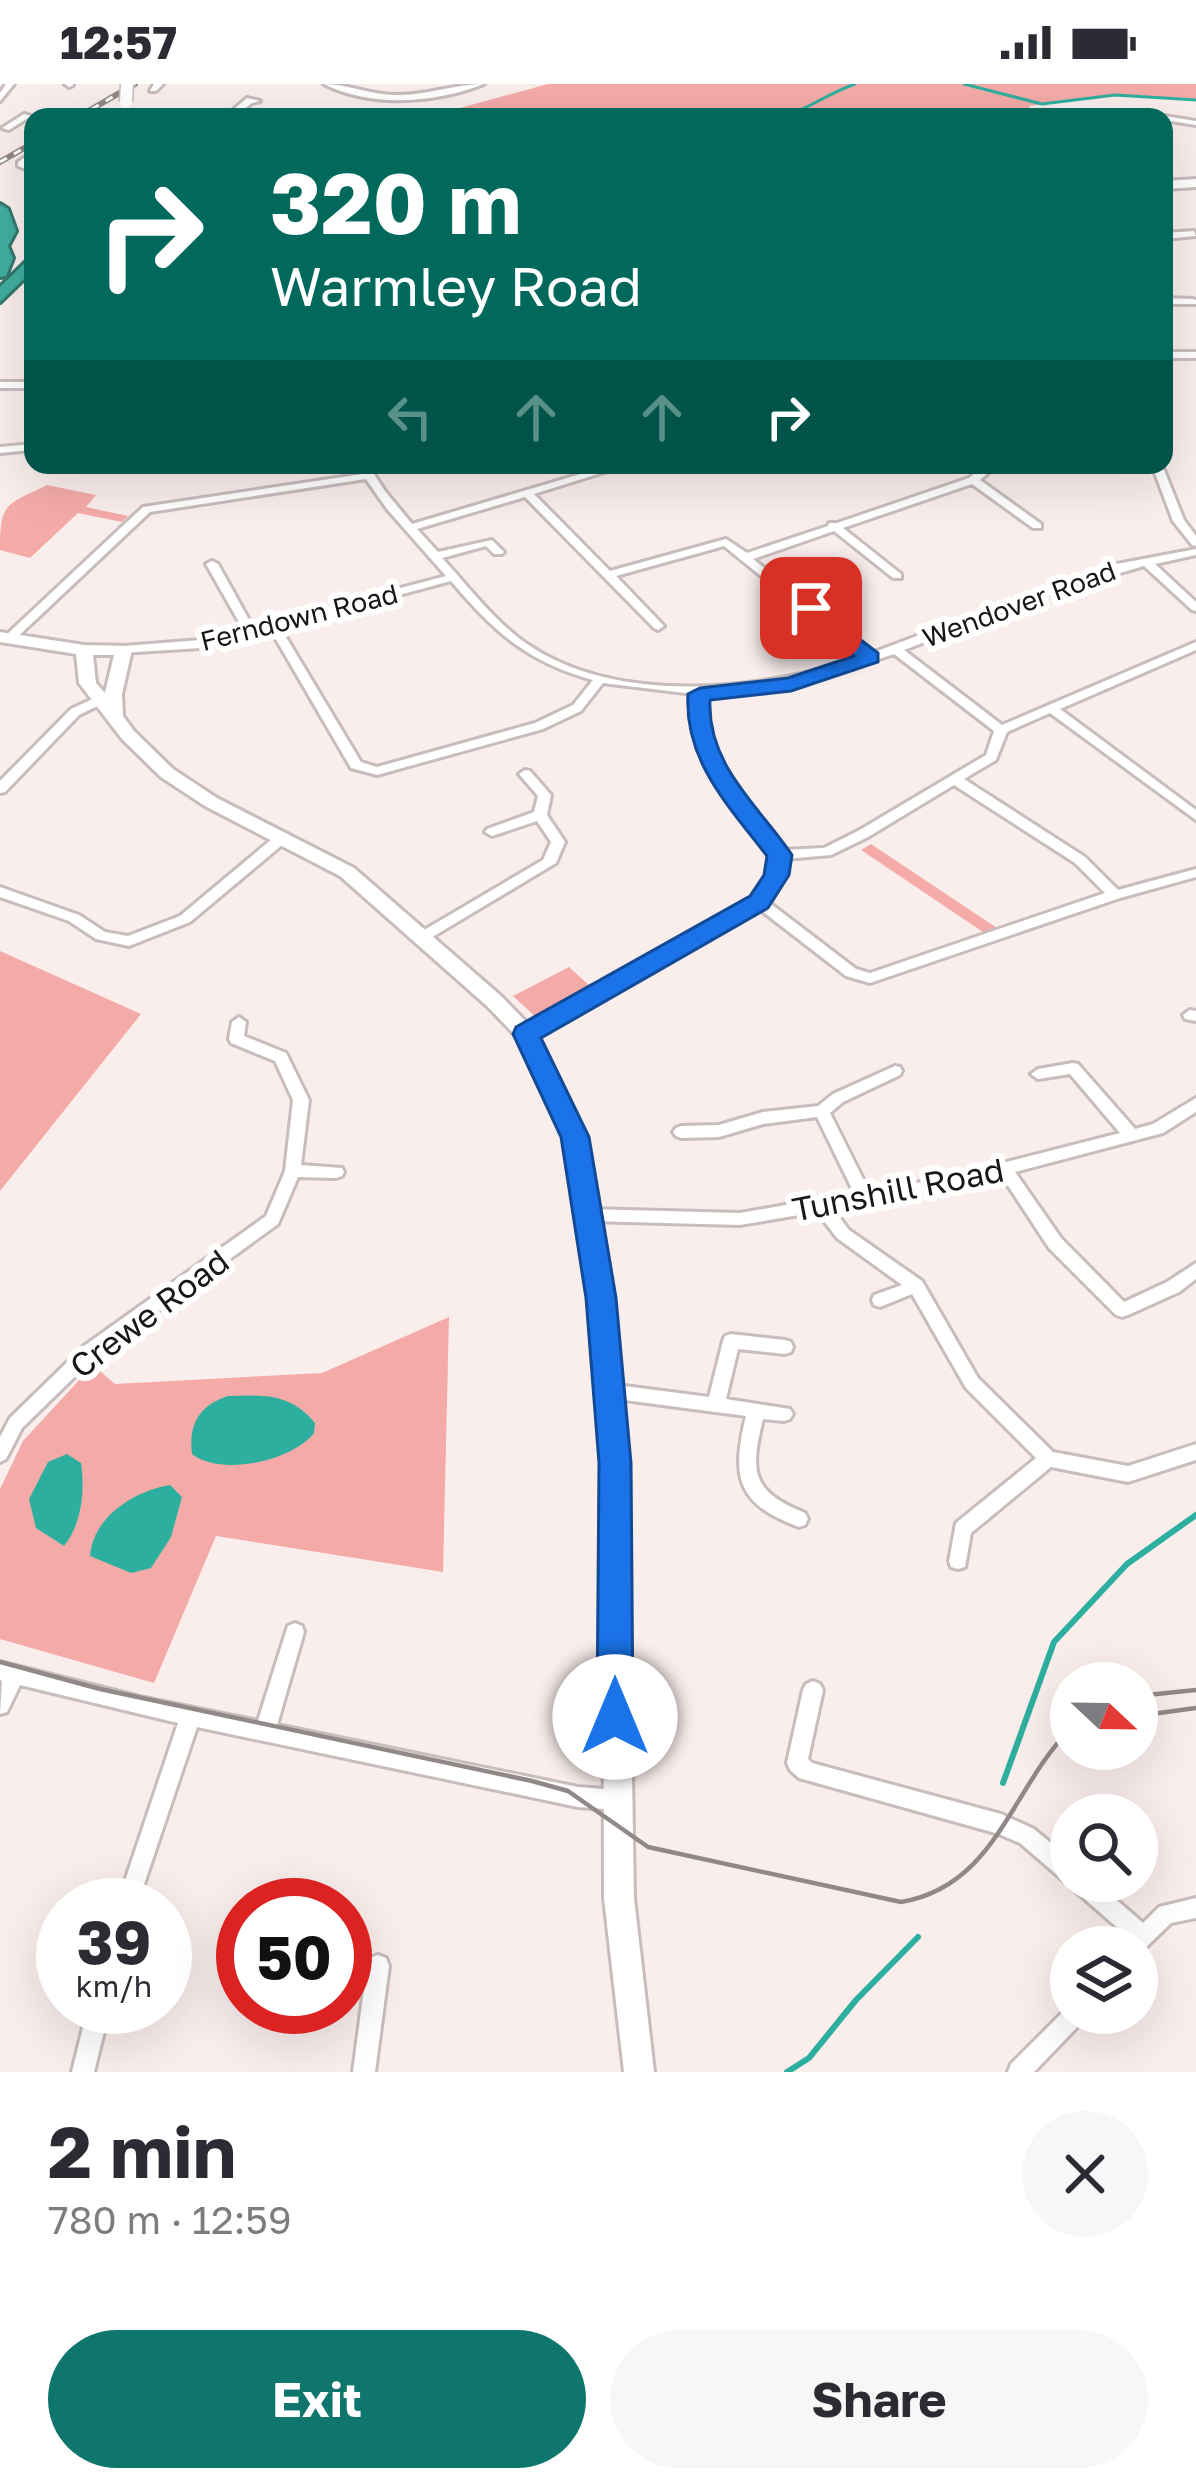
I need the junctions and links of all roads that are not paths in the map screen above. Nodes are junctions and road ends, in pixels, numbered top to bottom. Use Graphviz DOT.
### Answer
graph roads {
  1 [pos="10,84"];
  2 [pos="328,84"];
  3 [pos="352,84"];
  4 [pos="480,84"];
  5 [pos="338,88"];
  6 [pos="0,99"];
  7 [pos="256,101"];
  8 [pos="240,108"];
  9 [pos="0,115"];
  10 [pos="6,128"];
  11 [pos="0,192"];
  12 [pos="0,209"];
  13 [pos="24,228"];
  14 [pos="3,243"];
  15 [pos="24,268"];
  16 [pos="0,272"];
  17 [pos="0,297"];
  18 [pos="344,474"];
  19 [pos="369,474"];
  20 [pos="592,474"];
  21 [pos="981,474"];
  22 [pos="1161,474"];
  23 [pos="973,480"];
  24 [pos="526,494"];
  25 [pos="833,525"];
  26 [pos="1037,526"];
  27 [pos="413,527"];
  28 [pos="1196,543"];
  29 [pos="498,552"];
  30 [pos="1196,552"];
  31 [pos="436,556"];
  32 [pos="747,557"];
  33 [pos="1146,561"];
  34 [pos="212,564"];
  35 [pos="608,575"];
  36 [pos="897,576"];
  37 [pos="454,577"];
  38 [pos="1196,608"];
  39 [pos="274,626"];
  40 [pos="658,626"];
  41 [pos="250,632"];
  42 [pos="4,638"];
  43 [pos="1196,646"];
  44 [pos="895,649"];
  45 [pos="84,650"];
  46 [pos="124,650"];
  47 [pos="870,658"];
  48 [pos="600,679"];
  49 [pos="700,694"];
  50 [pos="106,696"];
  51 [pos="1051,707"];
  52 [pos="1001,730"];
  53 [pos="526,774"];
  54 [pos="957,781"];
  55 [pos="0,789"];
  56 [pos="1194,811"];
  57 [pos="540,815"];
  58 [pos="492,832"];
  59 [pos="283,837"];
  60 [pos="779,855"];
  61 [pos="1196,873"];
  62 [pos="0,892"];
  63 [pos="1115,895"];
  64 [pos="759,902"];
  65 [pos="424,936"];
  66 [pos="239,1022"];
  67 [pos="526,1034"];
  68 [pos="895,1071"];
  69 [pos="1038,1074"];
  70 [pos="1196,1104"];
  71 [pos="822,1111"];
  72 [pos="681,1132"];
  73 [pos="1132,1136"];
  74 [pos="1004,1169"];
  75 [pos="293,1172"];
  76 [pos="337,1172"];
  77 [pos="865,1199"];
  78 [pos="821,1207"];
  79 [pos="589,1215"];
  80 [pos="1196,1270"];
  81 [pos="916,1286"];
  82 [pos="880,1300"];
  83 [pos="785,1347"];
  84 [pos="609,1391"];
  85 [pos="716,1402"];
  86 [pos="756,1411"];
  87 [pos="784,1414"];
  88 [pos="1196,1452"];
  89 [pos="0,1454"];
  90 [pos="1048,1460"];
  91 [pos="799,1519"];
  92 [pos="958,1561"];
  93 [pos="295,1632"];
  94 [pos="8,1673"];
  95 [pos="813,1690"];
  96 [pos="0,1705"];
  97 [pos="191,1715"];
  98 [pos="265,1730"];
  99 [pos="617,1800"];
  100 [pos="1050,1858"];
  101 [pos="136,1878"];
  102 [pos="1099,1902"];
  103 [pos="1196,1908"];
  104 [pos="1122,1926"];
  105 [pos="1153,1926"];
  106 [pos="378,1966"];
  107 [pos="92,2034"];
  108 [pos="1055,2034"];
  109 [pos="82,2072"];
  110 [pos="364,2072"];
  111 [pos="639,2072"];
  112 [pos="1019,2072"];
  1 -- 6 [label="street"];
  2 -- 5 [label="street"];
  3 -- 5 [label="street"];
  4 -- 5 [label="street"];
  7 -- 8 [label="street"];
  9 -- 10 [label="street"];
  11 -- 13 [label="highway"];
  12 -- 14 [label="highway"];
  14 -- 16 [label="highway"];
  15 -- 17 [label="highway"];
  18 -- 42 [label="street"];
  19 -- 27 [label="street, Wendover Road"];
  20 -- 24 [label="street"];
  21 -- 23 [label="street"];
  22 -- 28 [label="street"];
  23 -- 25 [label="street"];
  23 -- 26 [label="street"];
  24 -- 27 [label="street"];
  24 -- 35 [label="street"];
  25 -- 32 [label="street"];
  25 -- 36 [label="street"];
  27 -- 31 [label="street, Wendover Road"];
  29 -- 31 [label="street"];
  30 -- 33 [label="street, Wendover Road"];
  31 -- 37 [label="street, Wendover Road"];
  32 -- 35 [label="street"];
  32 -- 47 [label="street"];
  33 -- 38 [label="street"];
  33 -- 44 [label="street, Wendover Road"];
  34 -- 41 [label="street"];
  35 -- 40 [label="street"];
  37 -- 39 [label="street, Ferndown Road"];
  37 -- 48 [label="street, Wendover Road"];
  39 -- 41 [label="street, Ferndown Road"];
  39 -- 48 [label="street"];
  41 -- 46 [label="street, Ferndown Road"];
  42 -- 45 [label="main road, Ferndown Road"];
  43 -- 51 [label="street"];
  44 -- 47 [label="street, Wendover Road"];
  44 -- 52 [label="street"];
  45 -- 46 [label="main road, Ferndown Road"];
  45 -- 50 [label="main road"];
  46 -- 50 [label="main road"];
  47 -- 49 [label="street, Wendover Road"];
  48 -- 49 [label="street, Wendover Road"];
  49 -- 60 [label="street"];
  50 -- 55 [label="street"];
  50 -- 59 [label="main road"];
  51 -- 52 [label="street"];
  51 -- 56 [label="street"];
  52 -- 54 [label="street"];
  53 -- 57 [label="street"];
  54 -- 60 [label="street"];
  54 -- 63 [label="street"];
  57 -- 58 [label="street"];
  57 -- 65 [label="street"];
  59 -- 62 [label="street"];
  59 -- 65 [label="main road"];
  60 -- 64 [label="street"];
  61 -- 63 [label="street"];
  63 -- 64 [label="street"];
  64 -- 67 [label="street"];
  65 -- 67 [label="main road"];
  66 -- 75 [label="street, Crewe Road"];
  67 -- 79 [label="main road"];
  68 -- 71 [label="street"];
  69 -- 73 [label="street"];
  70 -- 73 [label="street, Tunshill Road"];
  71 -- 72 [label="street"];
  71 -- 77 [label="street"];
  73 -- 74 [label="street, Tunshill Road"];
  74 -- 77 [label="street, Tunshill Road"];
  74 -- 80 [label="street"];
  75 -- 76 [label="street"];
  75 -- 89 [label="street, Crewe Road"];
  77 -- 78 [label="street, Tunshill Road"];
  78 -- 79 [label="street, Tunshill Road"];
  78 -- 81 [label="street"];
  79 -- 84 [label="main road"];
  81 -- 82 [label="street"];
  81 -- 90 [label="street"];
  83 -- 85 [label="street"];
  84 -- 85 [label="street"];
  84 -- 99 [label="main road"];
  85 -- 86 [label="street"];
  86 -- 87 [label="street"];
  86 -- 91 [label="street"];
  88 -- 90 [label="street"];
  90 -- 92 [label="street"];
  93 -- 98 [label="street"];
  94 -- 96 [label="street"];
  94 -- 97 [label="street"];
  95 -- 100 [label="street"];
  97 -- 98 [label="street"];
  97 -- 101 [label="street"];
  98 -- 99 [label="street"];
  99 -- 111 [label="main road"];
  102 -- 104 [label="street"];
  103 -- 105 [label="street"];
  106 -- 110 [label="street"];
  107 -- 109 [label="street"];
  108 -- 112 [label="street"];
}
